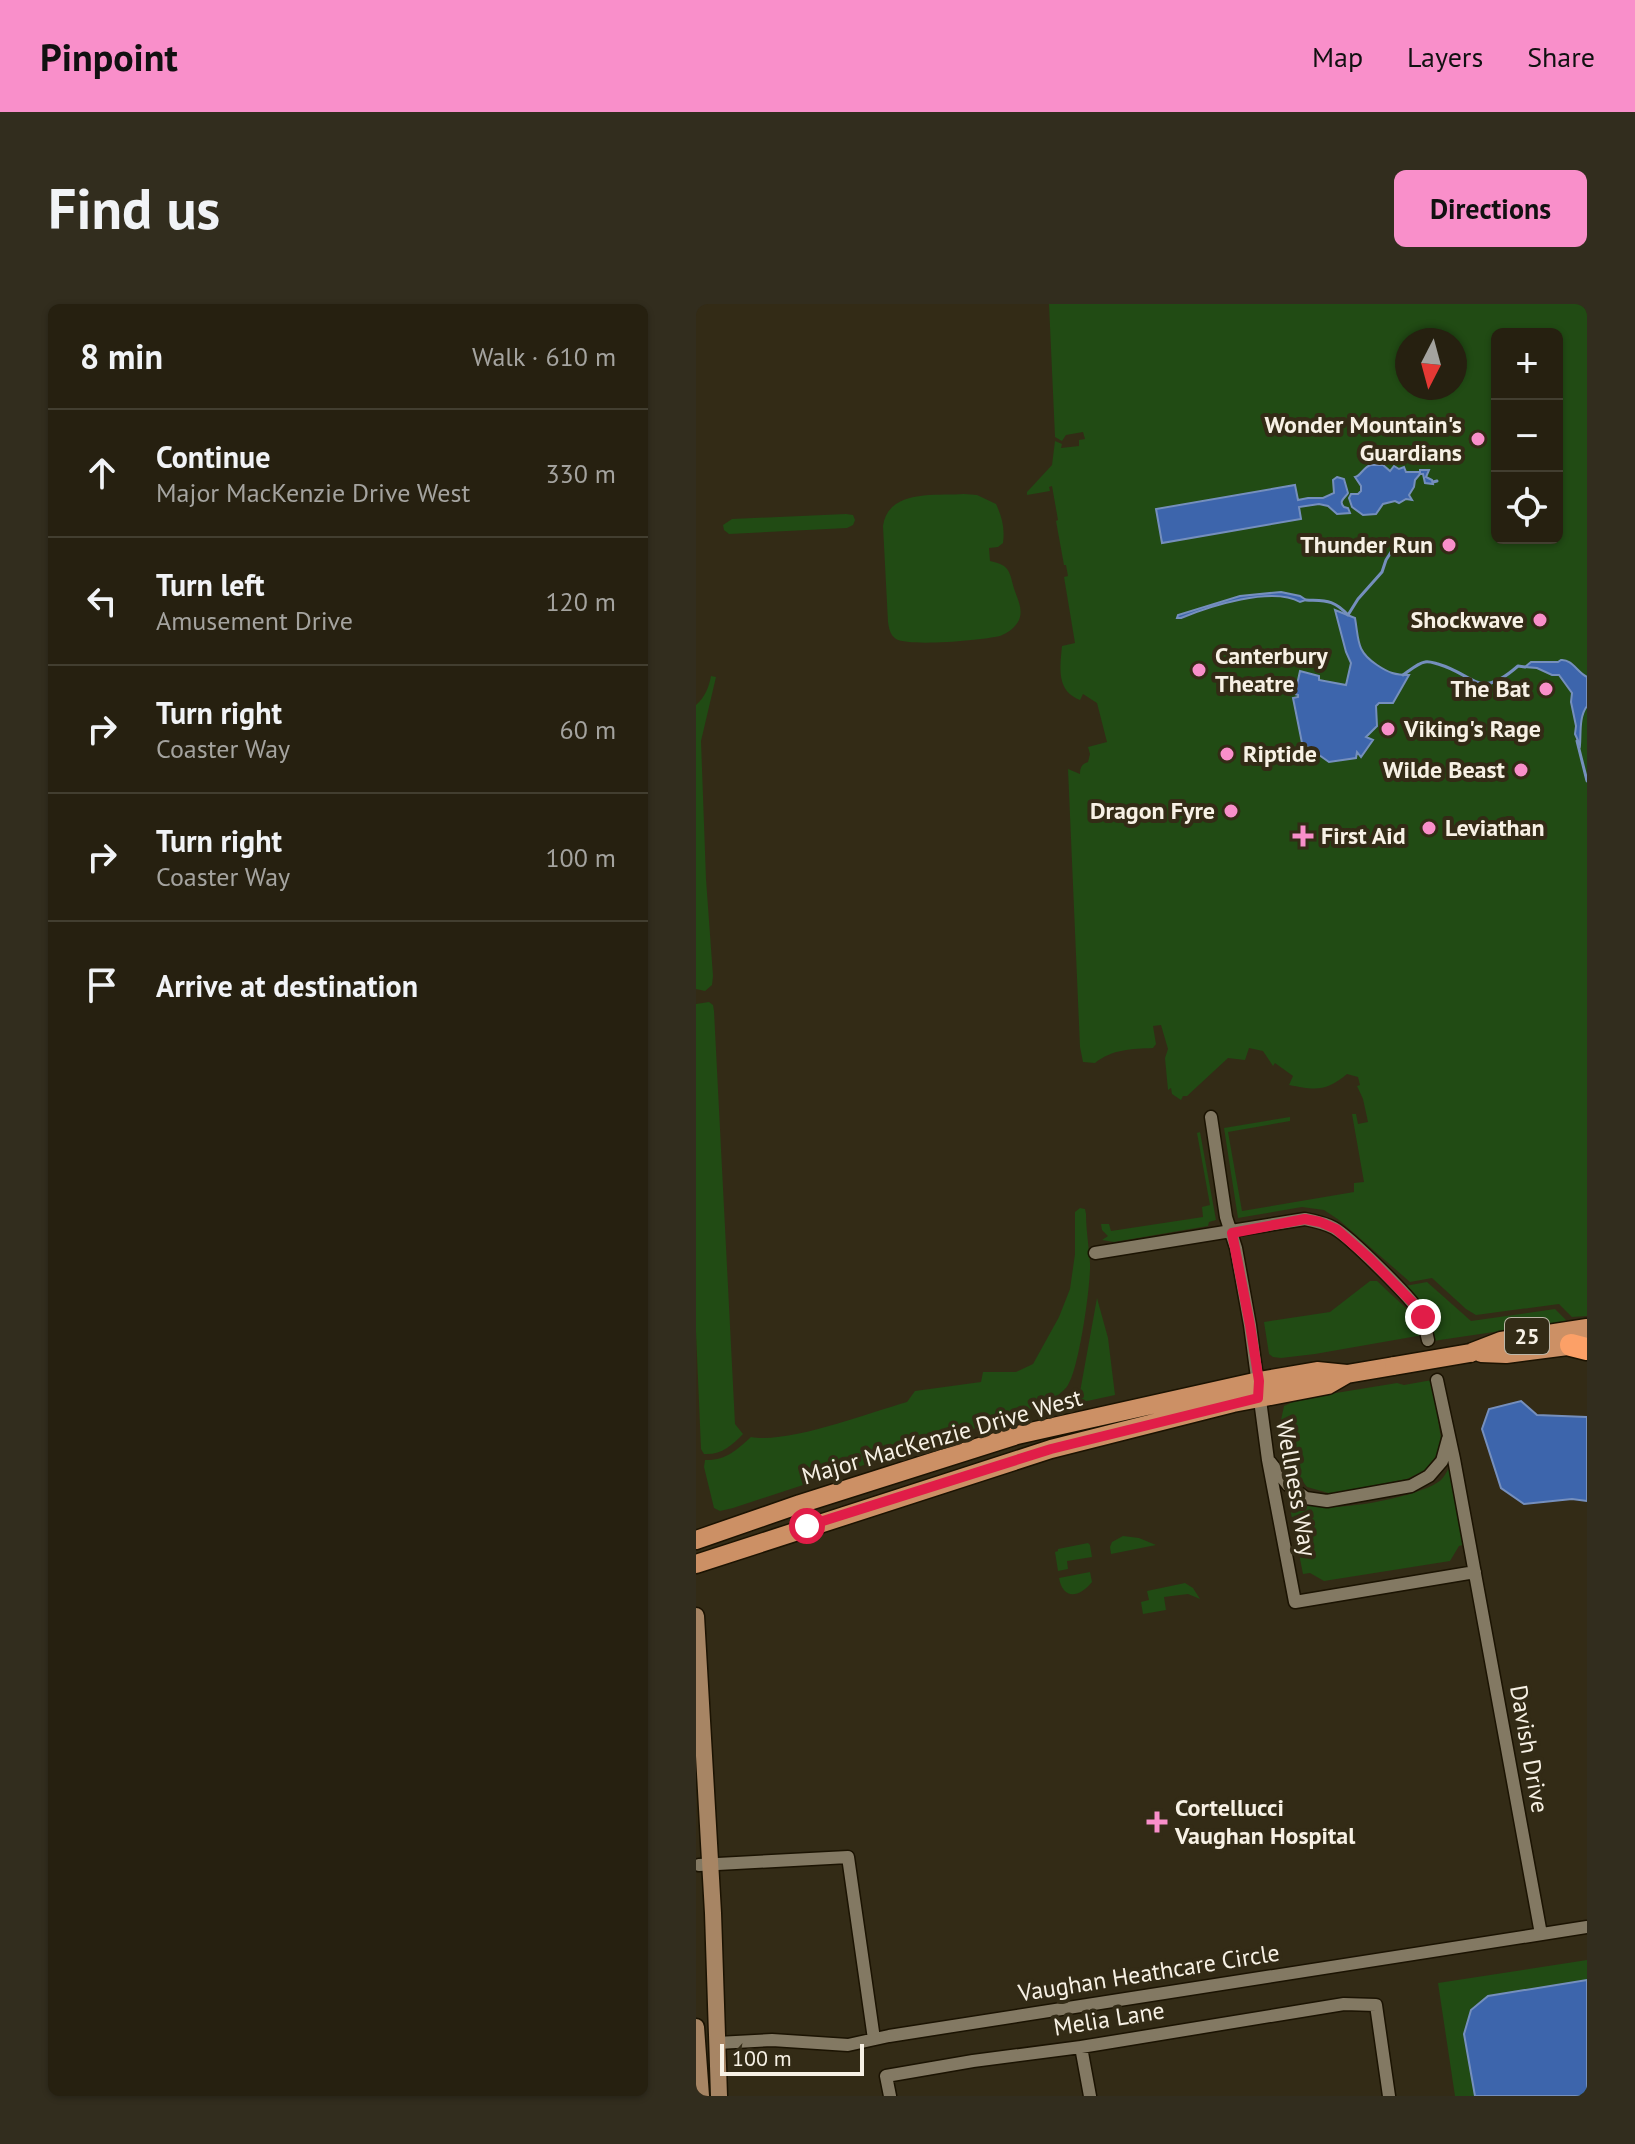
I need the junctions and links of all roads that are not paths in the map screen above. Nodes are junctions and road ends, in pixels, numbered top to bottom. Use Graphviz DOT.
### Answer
graph roads {
  1 [pos="1211,1117"];
  2 [pos="1232,1233"];
  3 [pos="1095,1253"];
  4 [pos="1587,1328"];
  5 [pos="1428,1340"];
  6 [pos="1582,1346"];
  7 [pos="1470,1353"];
  8 [pos="1437,1380"];
  9 [pos="1258,1389"];
  10 [pos="1448,1438"];
  11 [pos="1268,1460"];
  12 [pos="696,1540"];
  13 [pos="696,1564"];
  14 [pos="1475,1572"];
  15 [pos="696,1616"];
  16 [pos="704,1865"];
  17 [pos="1587,1927"];
  18 [pos="1541,1934"];
  19 [pos="696,2027"];
  20 [pos="874,2039"];
  21 [pos="717,2043"];
  22 [pos="1081,2047"];
  23 [pos="701,2096"];
  24 [pos="719,2096"];
  25 [pos="890,2096"];
  26 [pos="1090,2096"];
  27 [pos="1389,2096"];
  1 -- 2 [label="street, Wellness Way"];
  2 -- 3 [label="street"];
  2 -- 5 [label="street"];
  2 -- 9 [label="street, Wellness Way"];
  4 -- 7 [label="main road, Major MacKenzie Drive West / 25"];
  6 -- 7 [label="main road, Major MacKenzie Drive West / 25"];
  7 -- 9 [label="main road, Major MacKenzie Drive West / 25, bridge"];
  8 -- 10 [label="street, Davish Drive"];
  9 -- 11 [label="street, Wellness Way"];
  9 -- 12 [label="main road, Major MacKenzie Drive West / 25"];
  9 -- 13 [label="main road, Major MacKenzie Drive West / 25"];
  10 -- 11 [label="street"];
  10 -- 14 [label="street, Davish Drive"];
  11 -- 14 [label="street, Wellness Way"];
  14 -- 18 [label="street, Davish Drive"];
  15 -- 16 [label="main road"];
  16 -- 20 [label="street"];
  16 -- 21 [label="main road"];
  17 -- 18 [label="street, Vaughan Heathcare Circle"];
  18 -- 20 [label="street, Vaughan Heathcare Circle"];
  19 -- 23 [label="main road"];
  20 -- 21 [label="street, Vaughan Heathcare Circle"];
  21 -- 24 [label="main road"];
  22 -- 25 [label="street, Melia Lane"];
  22 -- 26 [label="street"];
  22 -- 27 [label="street, Melia Lane"];
}
